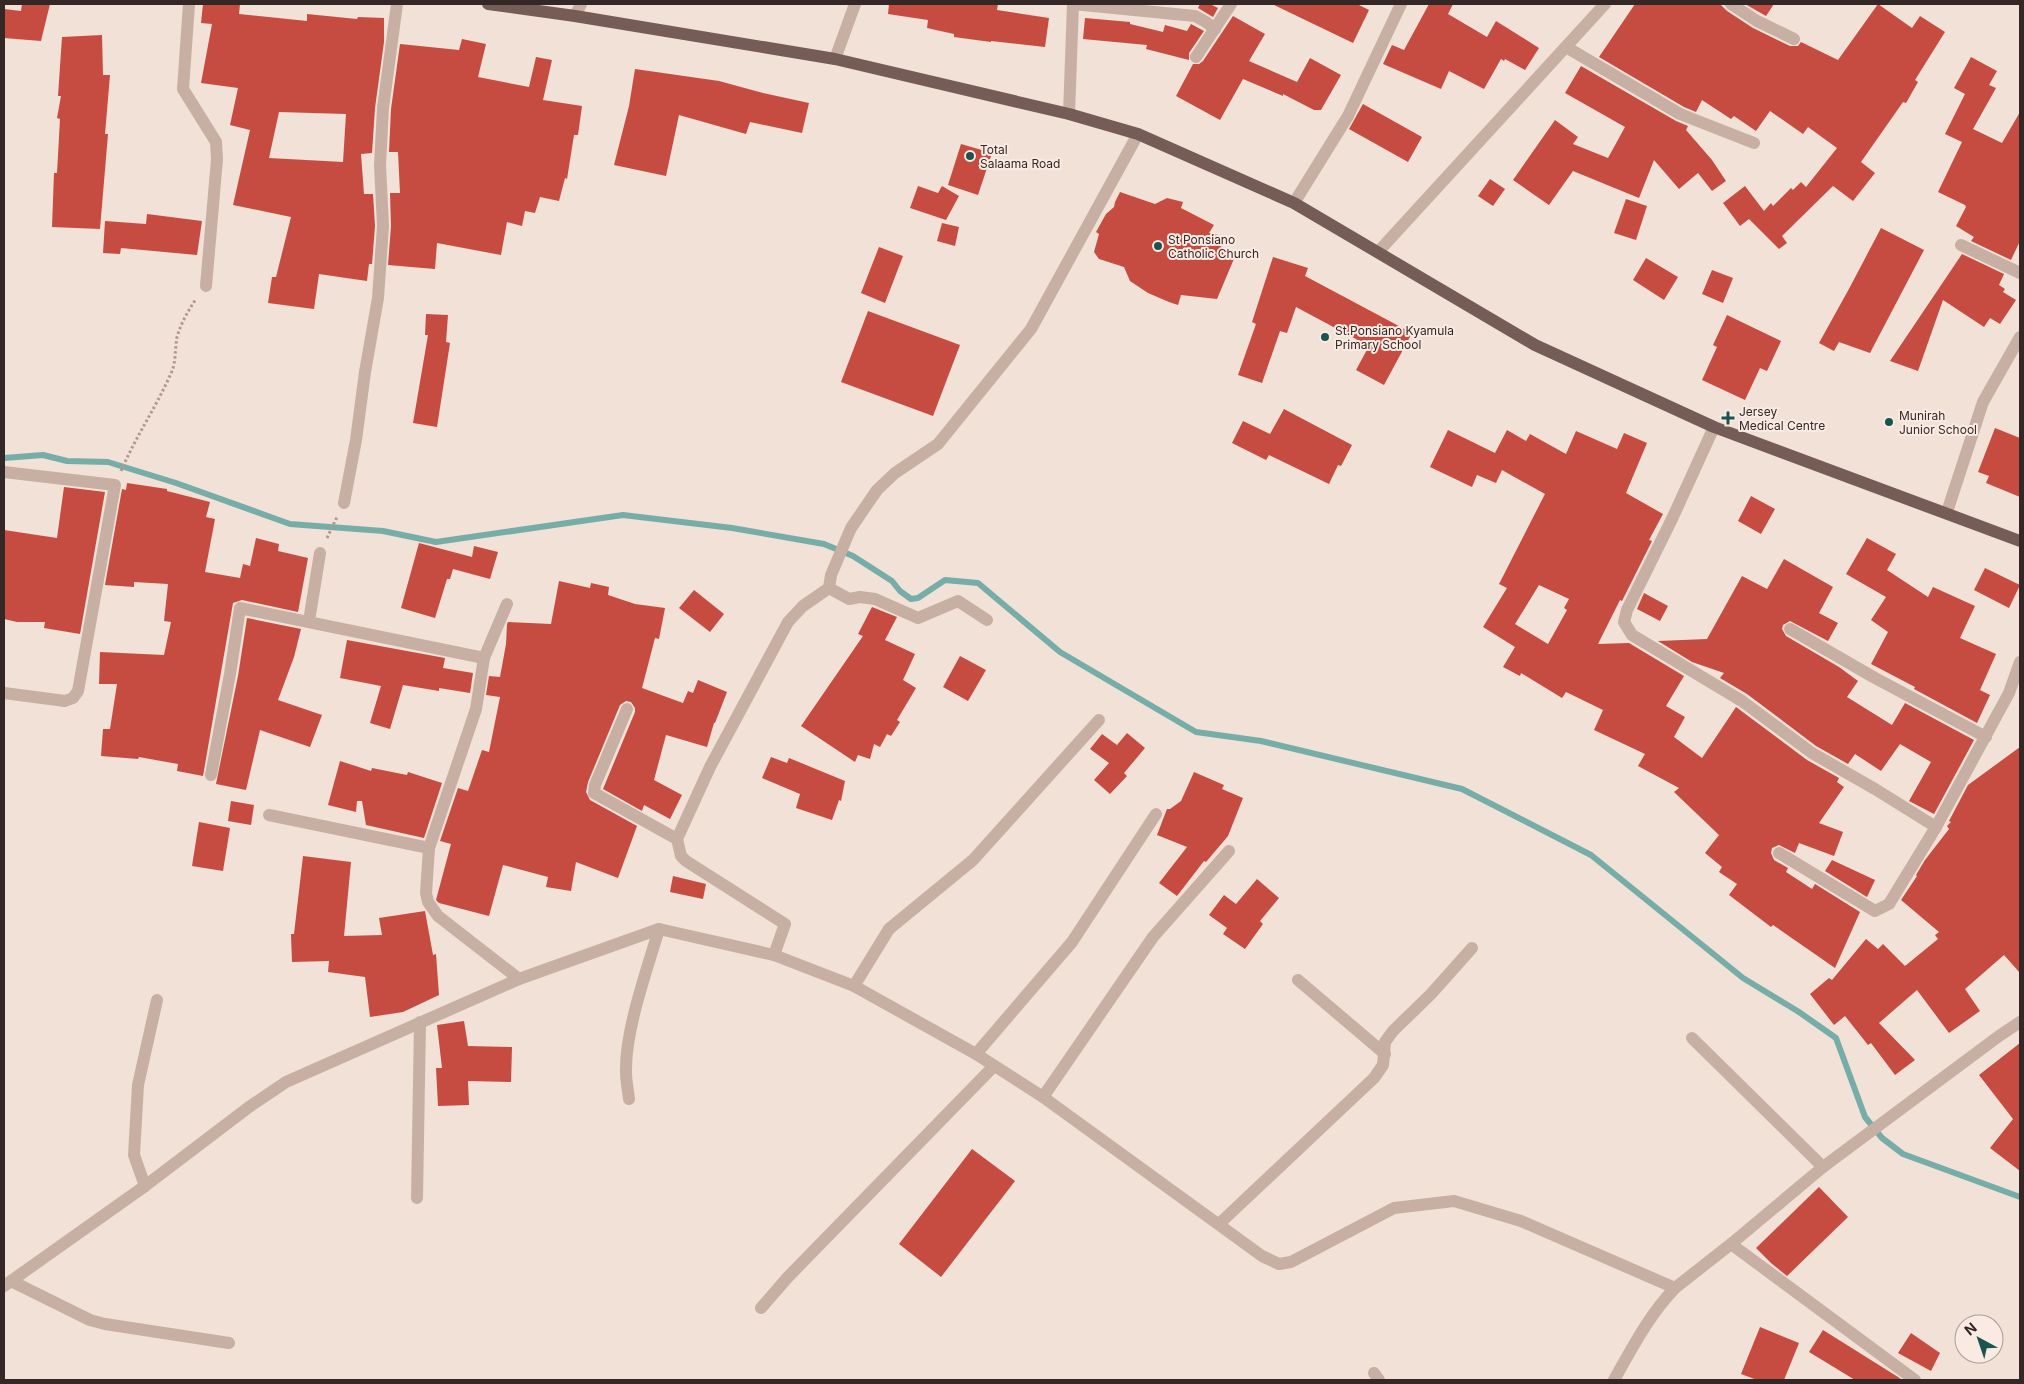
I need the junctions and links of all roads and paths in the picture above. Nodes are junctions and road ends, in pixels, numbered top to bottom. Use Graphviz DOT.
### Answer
graph roads {
  1 [pos="189,4"];
  2 [pos="397,4"];
  3 [pos="488,4"];
  4 [pos="581,4"];
  5 [pos="855,4"];
  6 [pos="1072,4"];
  7 [pos="1230,4"];
  8 [pos="1401,4"];
  9 [pos="1605,4"];
  10 [pos="1731,4"];
  11 [pos="575,16"];
  12 [pos="1215,29"];
  13 [pos="1794,39"];
  14 [pos="1566,47"];
  15 [pos="1196,57"];
  16 [pos="835,59"];
  17 [pos="1069,114"];
  18 [pos="1138,134"];
  19 [pos="1754,143"];
  20 [pos="1294,204"];
  21 [pos="1961,245"];
  22 [pos="1378,252"];
  23 [pos="2020,273"];
  24 [pos="206,286"];
  25 [pos="2020,337"];
  26 [pos="1714,427"];
  27 [pos="4,472"];
  28 [pos="118,476"];
  29 [pos="341,507"];
  30 [pos="1947,512"];
  31 [pos="2020,540"];
  32 [pos="326,541"];
  33 [pos="320,553"];
  34 [pos="829,588"];
  35 [pos="507,604"];
  36 [pos="987,620"];
  37 [pos="308,621"];
  38 [pos="1790,629"];
  39 [pos="484,658"];
  40 [pos="2020,662"];
  41 [pos="4,693"];
  42 [pos="627,709"];
  43 [pos="1098,720"];
  44 [pos="1986,737"];
  45 [pos="211,775"];
  46 [pos="1156,814"];
  47 [pos="269,815"];
  48 [pos="1936,827"];
  49 [pos="677,839"];
  50 [pos="429,848"];
  51 [pos="1229,851"];
  52 [pos="1779,853"];
  53 [pos="659,929"];
  54 [pos="1472,948"];
  55 [pos="774,955"];
  56 [pos="519,980"];
  57 [pos="1298,980"];
  58 [pos="854,986"];
  59 [pos="156,1000"];
  60 [pos="420,1022"];
  61 [pos="2020,1022"];
  62 [pos="1692,1038"];
  63 [pos="976,1054"];
  64 [pos="1385,1054"];
  65 [pos="994,1066"];
  66 [pos="1042,1097"];
  67 [pos="629,1099"];
  68 [pos="1823,1167"];
  69 [pos="145,1186"];
  70 [pos="418,1198"];
  71 [pos="1219,1224"];
  72 [pos="1731,1244"];
  73 [pos="7,1284"];
  74 [pos="1675,1288"];
  75 [pos="761,1308"];
  76 [pos="229,1343"];
  77 [pos="1614,1380"];
  78 [pos="1915,1380"];
  1 -- 24 [label="street"];
  2 -- 29 [label="street"];
  3 -- 11 [label="main road"];
  4 -- 11 [label="street"];
  5 -- 16 [label="street"];
  6 -- 12 [label="street"];
  6 -- 17 [label="street"];
  7 -- 12 [label="street"];
  8 -- 20 [label="street"];
  9 -- 14 [label="street"];
  10 -- 13 [label="street"];
  11 -- 16 [label="main road"];
  12 -- 15 [label="street"];
  14 -- 19 [label="street"];
  14 -- 22 [label="street"];
  16 -- 17 [label="main road"];
  17 -- 18 [label="main road"];
  18 -- 20 [label="main road"];
  18 -- 34 [label="street"];
  20 -- 22 [label="main road"];
  21 -- 23 [label="street"];
  22 -- 26 [label="main road"];
  24 -- 28 [label="path"];
  25 -- 30 [label="street"];
  26 -- 30 [label="main road"];
  26 -- 48 [label="street"];
  27 -- 41 [label="street"];
  29 -- 32 [label="path"];
  30 -- 31 [label="main road"];
  33 -- 37 [label="street"];
  34 -- 36 [label="street"];
  34 -- 49 [label="street"];
  35 -- 39 [label="street"];
  37 -- 39 [label="street"];
  37 -- 45 [label="street"];
  38 -- 44 [label="street"];
  39 -- 50 [label="street"];
  40 -- 44 [label="street"];
  42 -- 49 [label="street"];
  43 -- 58 [label="street"];
  44 -- 48 [label="street"];
  46 -- 63 [label="street"];
  47 -- 50 [label="street"];
  48 -- 52 [label="street"];
  49 -- 55 [label="street"];
  50 -- 56 [label="street"];
  51 -- 66 [label="street"];
  53 -- 55 [label="street"];
  53 -- 56 [label="street"];
  53 -- 67 [label="street"];
  54 -- 64 [label="street"];
  55 -- 58 [label="street"];
  56 -- 60 [label="street"];
  57 -- 64 [label="street"];
  58 -- 63 [label="street"];
  59 -- 69 [label="street"];
  60 -- 69 [label="street"];
  60 -- 70 [label="street"];
  61 -- 68 [label="street"];
  62 -- 68 [label="street"];
  63 -- 65 [label="street"];
  64 -- 71 [label="street"];
  65 -- 66 [label="street"];
  65 -- 75 [label="street"];
  66 -- 71 [label="street"];
  68 -- 72 [label="street"];
  69 -- 73 [label="street"];
  71 -- 74 [label="street"];
  72 -- 74 [label="street"];
  72 -- 78 [label="street"];
  73 -- 76 [label="street"];
  74 -- 77 [label="street"];
}
